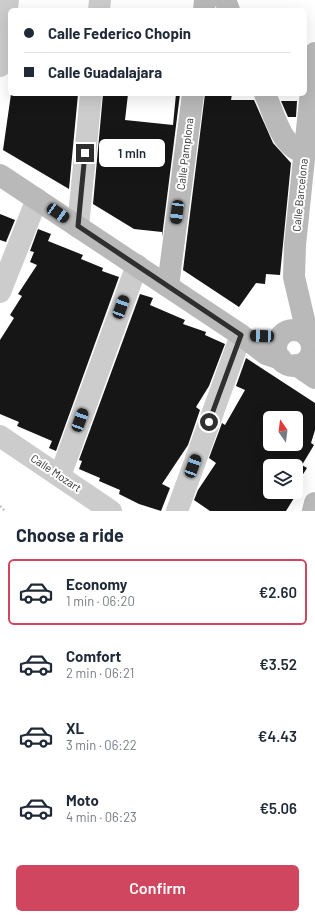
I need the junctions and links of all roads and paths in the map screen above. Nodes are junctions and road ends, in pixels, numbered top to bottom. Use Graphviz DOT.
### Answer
graph roads {
  1 [pos="8,0"];
  2 [pos="315,53"];
  3 [pos="0,66"];
  4 [pos="91,96"];
  5 [pos="193,96"];
  6 [pos="267,96"];
  7 [pos="304,152"];
  8 [pos="0,175"];
  9 [pos="37,199"];
  10 [pos="78,226"];
  11 [pos="137,265"];
  12 [pos="168,286"];
  13 [pos="0,292"];
  14 [pos="241,335"];
  15 [pos="311,341"];
  16 [pos="285,354"];
  17 [pos="315,378"];
  18 [pos="0,436"];
  19 [pos="60,476"];
  20 [pos="315,503"];
  21 [pos="0,506"];
  22 [pos="5,511"];
  23 [pos="111,511"];
  24 [pos="177,511"];
  25 [pos="313,511"];
  1 -- 3 [label="street"];
  2 -- 7 [label="street, Calle Barcelona"];
  4 -- 10 [label="street"];
  5 -- 12 [label="street, Calle Pamplona"];
  6 -- 7 [label="street"];
  7 -- 15 [label="street, Calle Barcelona"];
  8 -- 9 [label="street"];
  9 -- 10 [label="street"];
  9 -- 13 [label="street"];
  10 -- 11 [label="street"];
  11 -- 12 [label="street"];
  11 -- 19 [label="street"];
  12 -- 14 [label="street"];
  14 -- 16 [label="street"];
  14 -- 24 [label="street"];
  15 -- 16 [label="street"];
  15 -- 16 [label="street"];
  16 -- 17 [label="street"];
  18 -- 19 [label="street, Calle Mozart"];
  19 -- 23 [label="street, Calle Mozart"];
  20 -- 25 [label="street"];
  21 -- 22 [label="path"];
}
